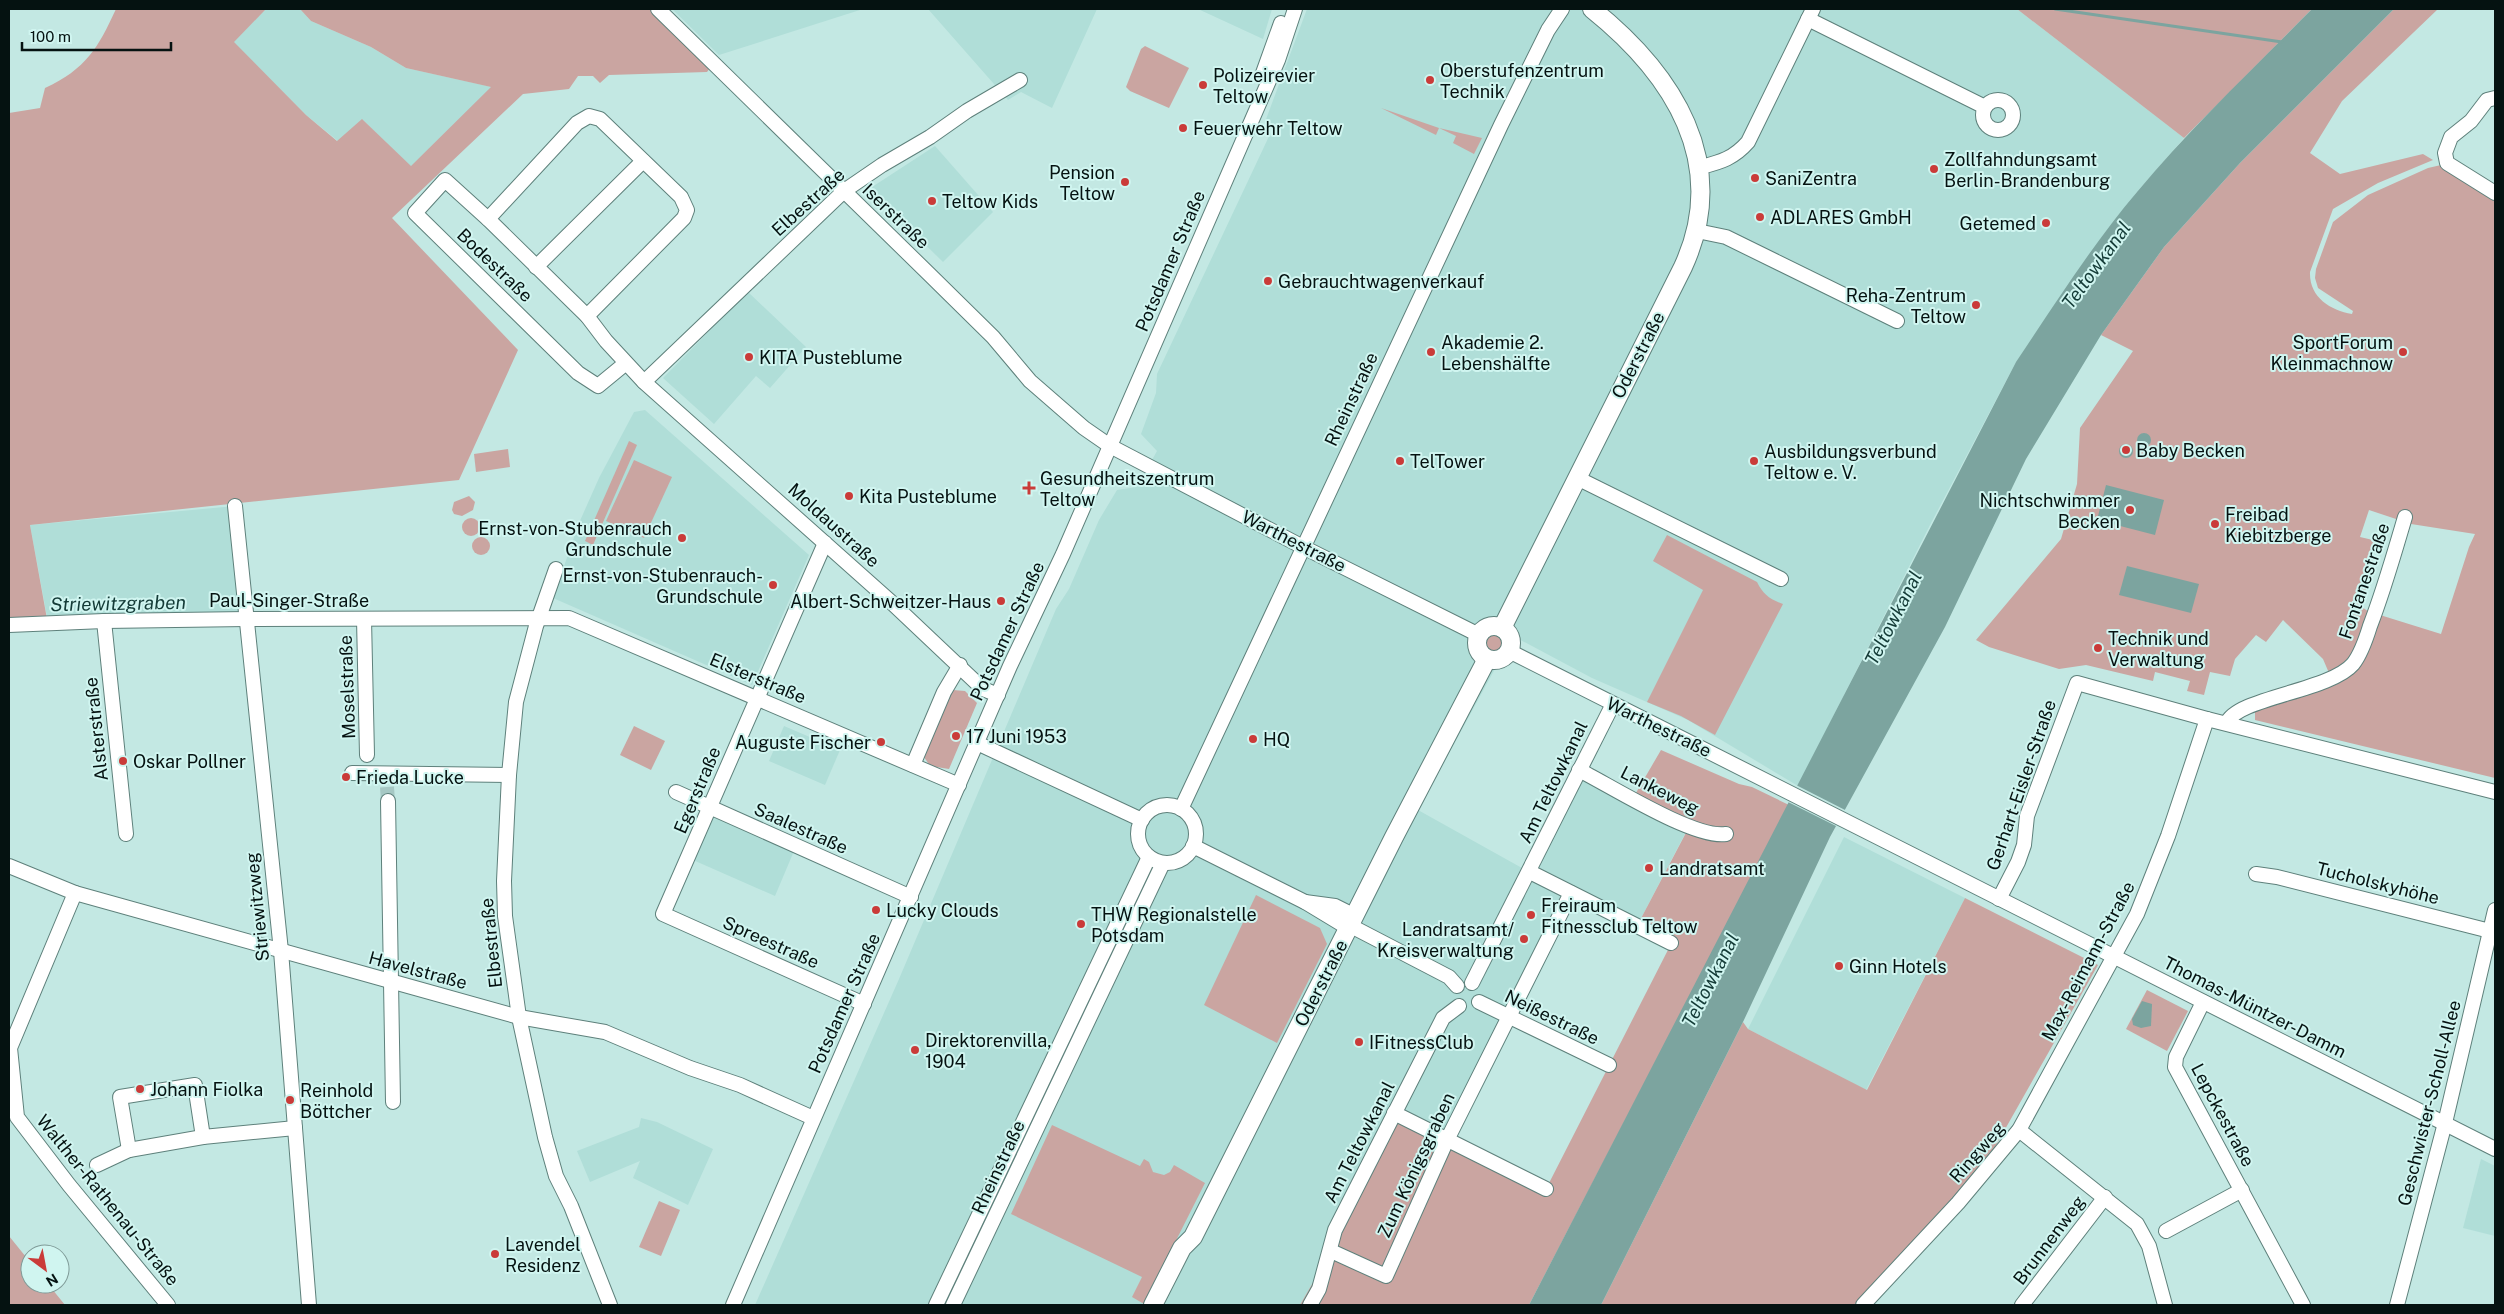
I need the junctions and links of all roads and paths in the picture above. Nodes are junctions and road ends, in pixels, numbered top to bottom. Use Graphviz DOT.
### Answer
graph roads {
  1 [pos="658,9"];
  2 [pos="1286,9"];
  3 [pos="1295,9"];
  4 [pos="1562,9"];
  5 [pos="1592,9"];
  6 [pos="1811,14"];
  7 [pos="1020,80"];
  8 [pos="2495,98"];
  9 [pos="1985,107"];
  10 [pos="1255,111"];
  11 [pos="643,161"];
  12 [pos="1701,167"];
  13 [pos="844,191"];
  14 [pos="2495,193"];
  15 [pos="488,219"];
  16 [pos="1697,231"];
  17 [pos="536,267"];
  18 [pos="587,316"];
  19 [pos="1897,321"];
  20 [pos="626,363"];
  21 [pos="644,382"];
  22 [pos="1110,446"];
  23 [pos="1577,478"];
  24 [pos="234,506"];
  25 [pos="2405,517"];
  26 [pos="825,543"];
  27 [pos="1303,547"];
  28 [pos="556,569"];
  29 [pos="1781,579"];
  30 [pos="539,618"];
  31 [pos="247,619"];
  32 [pos="364,619"];
  33 [pos="104,621"];
  34 [pos="9,625"];
  35 [pos="1502,628"];
  36 [pos="1479,634"];
  37 [pos="1509,651"];
  38 [pos="1487,659"];
  39 [pos="960,665"];
  40 [pos="998,695"];
  41 [pos="758,698"];
  42 [pos="1613,704"];
  43 [pos="2207,719"];
  44 [pos="2227,723"];
  45 [pos="977,743"];
  46 [pos="367,755"];
  47 [pos="913,765"];
  48 [pos="1579,770"];
  49 [pos="352,773"];
  50 [pos="509,774"];
  51 [pos="960,785"];
  52 [pos="676,792"];
  53 [pos="2495,792"];
  54 [pos="388,801"];
  55 [pos="710,808"];
  56 [pos="1181,809"];
  57 [pos="1142,820"];
  58 [pos="126,834"];
  59 [pos="1726,834"];
  60 [pos="1193,846"];
  61 [pos="1149,857"];
  62 [pos="1163,863"];
  63 [pos="9,866"];
  64 [pos="1530,872"];
  65 [pos="2256,874"];
  66 [pos="75,893"];
  67 [pos="1571,893"];
  68 [pos="910,897"];
  69 [pos="1999,898"];
  70 [pos="2495,910"];
  71 [pos="663,914"];
  72 [pos="1351,923"];
  73 [pos="2490,931"];
  74 [pos="1671,944"];
  75 [pos="281,951"];
  76 [pos="2114,956"];
  77 [pos="1097,966"];
  78 [pos="1111,973"];
  79 [pos="390,981"];
  80 [pos="1472,983"];
  81 [pos="1457,986"];
  82 [pos="1479,1002"];
  83 [pos="2203,1002"];
  84 [pos="864,1004"];
  85 [pos="1459,1006"];
  86 [pos="1508,1016"];
  87 [pos="518,1017"];
  88 [pos="1609,1065"];
  89 [pos="1033,1101"];
  90 [pos="393,1102"];
  91 [pos="1047,1107"];
  92 [pos="1394,1112"];
  93 [pos="813,1118"];
  94 [pos="2445,1124"];
  95 [pos="295,1128"];
  96 [pos="2019,1130"];
  97 [pos="203,1137"];
  98 [pos="1447,1140"];
  99 [pos="129,1150"];
  100 [pos="2495,1150"];
  101 [pos="98,1166"];
  102 [pos="1546,1189"];
  103 [pos="2242,1190"];
  104 [pos="2105,1197"];
  105 [pos="2166,1231"];
  106 [pos="969,1236"];
  107 [pos="1194,1237"];
  108 [pos="983,1242"];
  109 [pos="1331,1251"];
  110 [pos="168,1305"];
  111 [pos="309,1305"];
  112 [pos="610,1305"];
  113 [pos="733,1305"];
  114 [pos="936,1305"];
  115 [pos="953,1305"];
  116 [pos="1153,1305"];
  117 [pos="1164,1305"];
  118 [pos="1310,1305"];
  119 [pos="1863,1305"];
  120 [pos="2022,1305"];
  121 [pos="2165,1305"];
  122 [pos="2303,1305"];
  123 [pos="2397,1305"];
  1 -- 13 [label="street, Iserstraße"];
  2 -- 10 [label="street, Potsdamer Straße"];
  3 -- 10 [label="street, Potsdamer Straße"];
  4 -- 27 [label="street, Rheinstraße"];
  5 -- 12 [label="main road, Oderstraße"];
  6 -- 9 [label="street"];
  6 -- 12 [label="street"];
  7 -- 13 [label="street, Elbestraße"];
  8 -- 14 [label="street"];
  10 -- 22 [label="street, Potsdamer Straße"];
  11 -- 15 [label="street, Bodestraße"];
  11 -- 17 [label="street, Bodestraße"];
  11 -- 18 [label="street, Bodestraße"];
  12 -- 16 [label="main road, Oderstraße"];
  13 -- 21 [label="street, Elbestraße"];
  13 -- 22 [label="street, Iserstraße"];
  15 -- 17 [label="street, Bodestraße"];
  15 -- 20 [label="street, Bodestraße"];
  16 -- 19 [label="street"];
  16 -- 23 [label="main road, Oderstraße"];
  17 -- 18 [label="street, Bodestraße"];
  18 -- 20 [label="street, Bodestraße"];
  20 -- 21 [label="street, Bodestraße"];
  21 -- 26 [label="street, Moldaustraße"];
  22 -- 27 [label="street, Warthestraße"];
  22 -- 40 [label="street, Potsdamer Straße"];
  23 -- 29 [label="street"];
  23 -- 35 [label="main road, Oderstraße"];
  24 -- 31 [label="street, Striewitzweg"];
  25 -- 44 [label="street, Fontanestraße"];
  26 -- 39 [label="street, Moldaustraße"];
  26 -- 41 [label="street, Egerstraße"];
  27 -- 36 [label="street, Warthestraße"];
  27 -- 56 [label="street, Rheinstraße"];
  28 -- 30 [label="street, Elbestraße"];
  30 -- 32 [label="street, Paul-Singer-Straße"];
  30 -- 41 [label="street, Elsterstraße"];
  30 -- 50 [label="street, Elbestraße"];
  31 -- 32 [label="street, Paul-Singer-Straße"];
  31 -- 33 [label="street, Paul-Singer-Straße"];
  31 -- 75 [label="street, Striewitzweg"];
  32 -- 46 [label="street, Moselstraße"];
  33 -- 34 [label="street, Paul-Singer-Straße"];
  33 -- 58 [label="street, Alsterstraße"];
  35 -- 36 [label="main road"];
  35 -- 37 [label="main road"];
  36 -- 38 [label="main road"];
  37 -- 38 [label="main road"];
  37 -- 42 [label="street, Warthestraße"];
  38 -- 72 [label="main road, Oderstraße"];
  39 -- 40 [label="street, Moldaustraße"];
  39 -- 47 [label="street"];
  40 -- 45 [label="street, Potsdamer Straße"];
  41 -- 47 [label="street, Elsterstraße"];
  41 -- 55 [label="street, Egerstraße"];
  42 -- 48 [label="street, Am Teltowkanal"];
  42 -- 69 [label="street, Warthestraße"];
  43 -- 44 [label="street"];
  43 -- 69 [label="street, Gerhart-Eisler-Straße"];
  43 -- 76 [label="street, Max-Reimann-Straße"];
  44 -- 53 [label="street"];
  45 -- 51 [label="street, Potsdamer Straße"];
  45 -- 57 [label="street"];
  47 -- 51 [label="street, Elsterstraße"];
  48 -- 59 [label="street, Lankeweg"];
  48 -- 64 [label="street, Am Teltowkanal"];
  49 -- 50 [label="street"];
  50 -- 87 [label="street, Elbestraße"];
  51 -- 68 [label="street, Potsdamer Straße"];
  52 -- 55 [label="street, Saalestraße"];
  54 -- 79 [label="street"];
  55 -- 68 [label="street, Saalestraße"];
  55 -- 71 [label="street, Egerstraße"];
  56 -- 57 [label="street"];
  56 -- 60 [label="street"];
  57 -- 61 [label="street"];
  60 -- 62 [label="street"];
  60 -- 72 [label="street"];
  61 -- 62 [label="street"];
  61 -- 77 [label="street, Rheinstraße"];
  62 -- 78 [label="street, Rheinstraße"];
  63 -- 66 [label="street, Havelstraße"];
  64 -- 67 [label="street"];
  64 -- 80 [label="street, Am Teltowkanal"];
  65 -- 73 [label="street, Tucholskyhöhe"];
  66 -- 75 [label="street, Havelstraße"];
  66 -- 110 [label="street, Walther-Rathenau-Straße"];
  67 -- 74 [label="street"];
  67 -- 86 [label="street, Zum Königsgraben"];
  68 -- 84 [label="street, Potsdamer Straße"];
  69 -- 76 [label="street, Thomas-Müntzer-Damm"];
  70 -- 73 [label="street, Geschwister-Scholl-Allee"];
  71 -- 84 [label="street, Spreestraße"];
  72 -- 81 [label="street"];
  72 -- 107 [label="main road, Oderstraße"];
  73 -- 94 [label="street, Geschwister-Scholl-Allee"];
  75 -- 79 [label="street, Havelstraße"];
  75 -- 95 [label="street, Striewitzweg"];
  76 -- 83 [label="street, Thomas-Müntzer-Damm"];
  76 -- 96 [label="street, Max-Reimann-Straße"];
  77 -- 78 [label="street"];
  77 -- 89 [label="street, Rheinstraße"];
  78 -- 91 [label="street, Rheinstraße"];
  79 -- 87 [label="street, Havelstraße"];
  79 -- 90 [label="street"];
  80 -- 81 [label="street"];
  80 -- 82 [label="street"];
  81 -- 85 [label="street"];
  82 -- 85 [label="street"];
  82 -- 86 [label="street, Neißestraße"];
  83 -- 94 [label="street, Thomas-Müntzer-Damm"];
  83 -- 103 [label="street, Lepckestraße"];
  84 -- 93 [label="street, Potsdamer Straße"];
  85 -- 92 [label="street, Am Teltowkanal"];
  86 -- 88 [label="street, Neißestraße"];
  86 -- 98 [label="street, Zum Königsgraben"];
  87 -- 93 [label="street, Havelstraße"];
  87 -- 112 [label="street, Elbestraße"];
  89 -- 91 [label="street, Rheinstraße"];
  89 -- 106 [label="street, Rheinstraße"];
  91 -- 108 [label="street, Rheinstraße"];
  92 -- 98 [label="street"];
  92 -- 109 [label="street, Am Teltowkanal"];
  93 -- 113 [label="street, Potsdamer Straße"];
  94 -- 100 [label="street, Thomas-Müntzer-Damm"];
  94 -- 123 [label="street, Geschwister-Scholl-Allee"];
  95 -- 97 [label="street"];
  95 -- 111 [label="street, Striewitzweg"];
  96 -- 104 [label="street, Ringweg"];
  96 -- 119 [label="street, Ringweg"];
  97 -- 99 [label="street"];
  97 -- 99 [label="street"];
  98 -- 102 [label="street"];
  98 -- 109 [label="street, Zum Königsgraben"];
  99 -- 101 [label="street"];
  103 -- 105 [label="street, Lepckestraße"];
  103 -- 122 [label="street, Lepckestraße"];
  104 -- 120 [label="street, Brunnenweg"];
  104 -- 121 [label="street, Ringweg"];
  106 -- 108 [label="street, Rheinstraße"];
  106 -- 114 [label="street, Rheinstraße"];
  107 -- 116 [label="main road, Oderstraße"];
  107 -- 117 [label="main road"];
  108 -- 115 [label="street, Rheinstraße"];
  109 -- 118 [label="street, Am Teltowkanal"];
}
